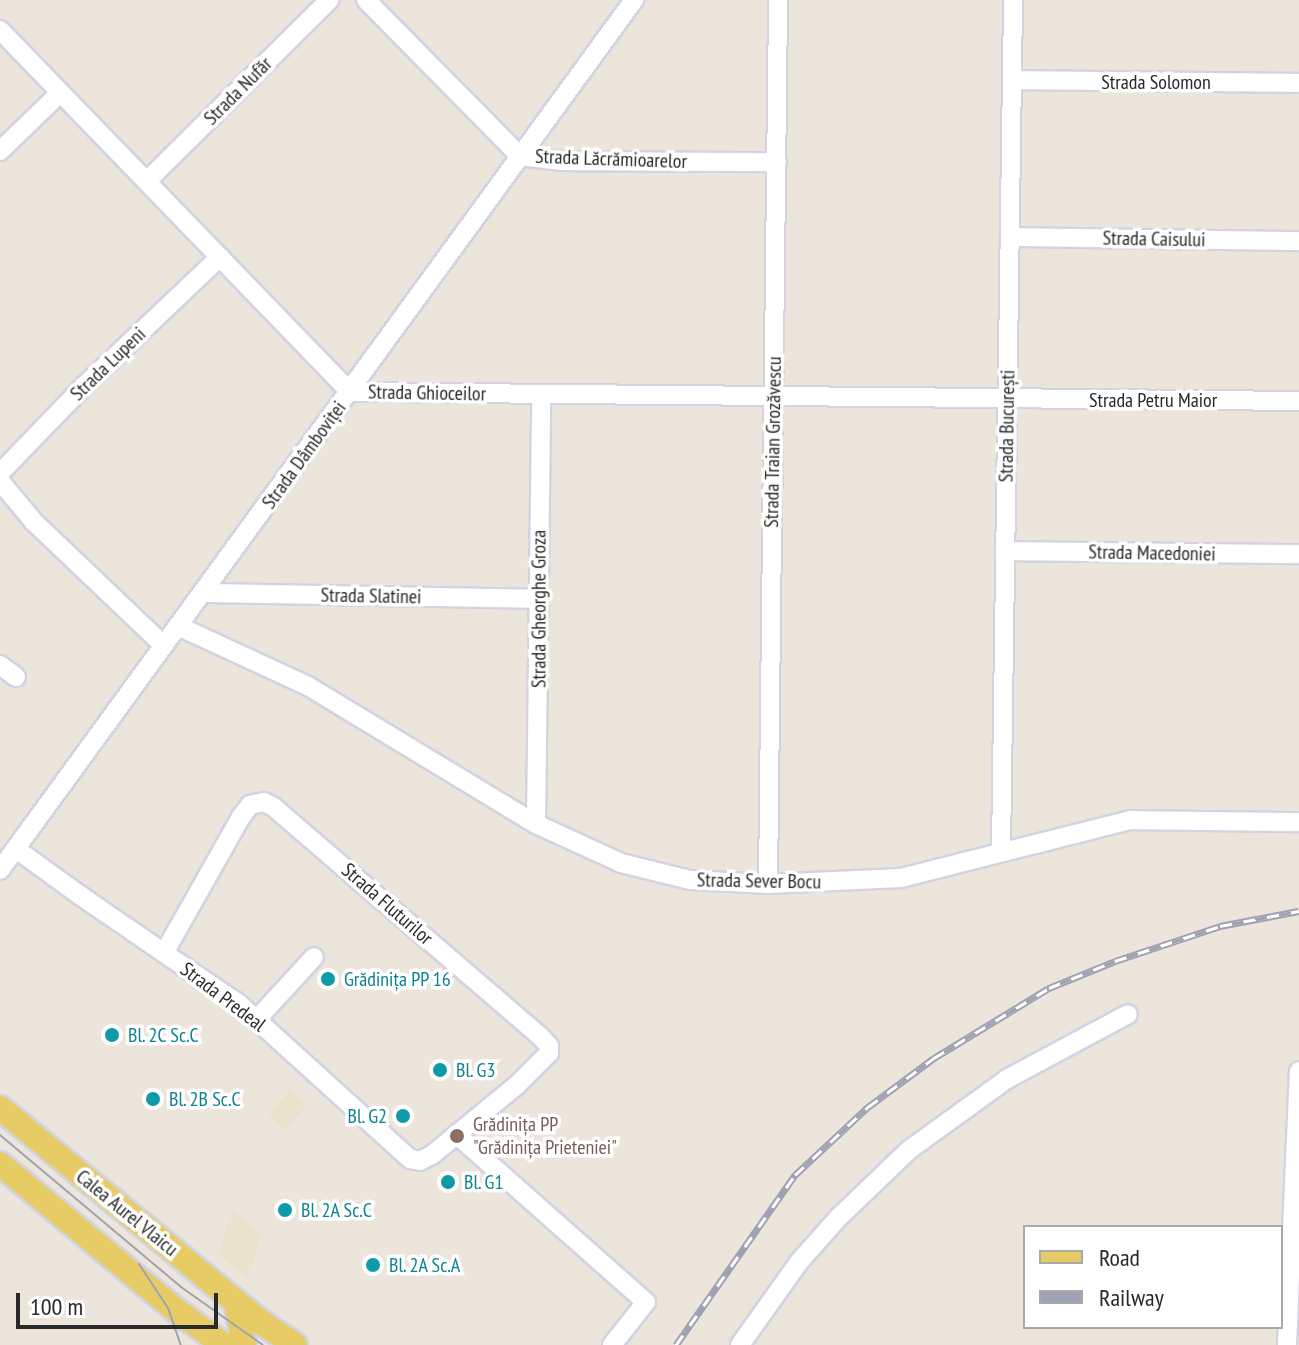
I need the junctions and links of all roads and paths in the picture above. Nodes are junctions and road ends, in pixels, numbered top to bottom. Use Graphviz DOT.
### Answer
graph roads {
  1 [pos="329,0"];
  2 [pos="366,0"];
  3 [pos="634,0"];
  4 [pos="778,0"];
  5 [pos="1013,0"];
  6 [pos="0,30"];
  7 [pos="1013,80"];
  8 [pos="1299,83"];
  9 [pos="60,93"];
  10 [pos="0,151"];
  11 [pos="520,156"];
  12 [pos="777,162"];
  13 [pos="147,181"];
  14 [pos="1010,237"];
  15 [pos="1299,241"];
  16 [pos="220,257"];
  17 [pos="350,392"];
  18 [pos="541,394"];
  19 [pos="774,397"];
  20 [pos="1007,399"];
  21 [pos="1299,401"];
  22 [pos="0,473"];
  23 [pos="0,481"];
  24 [pos="1005,551"];
  25 [pos="1299,554"];
  26 [pos="204,593"];
  27 [pos="539,599"];
  28 [pos="178,626"];
  29 [pos="163,645"];
  30 [pos="0,665"];
  31 [pos="16,677"];
  32 [pos="1299,822"];
  33 [pos="536,824"];
  34 [pos="16,849"];
  35 [pos="1001,851"];
  36 [pos="0,870"];
  37 [pos="768,884"];
  38 [pos="164,953"];
  39 [pos="314,957"];
  40 [pos="1128,1014"];
  41 [pos="257,1019"];
  42 [pos="1299,1071"];
  43 [pos="0,1108"];
  44 [pos="457,1135"];
  45 [pos="416,1161"];
  46 [pos="0,1164"];
  47 [pos="1296,1235"];
  48 [pos="236,1302"];
  49 [pos="177,1311"];
  50 [pos="187,1345"];
  51 [pos="224,1345"];
  52 [pos="244,1345"];
  53 [pos="295,1345"];
  54 [pos="612,1345"];
  55 [pos="740,1345"];
  56 [pos="1287,1345"];
  1 -- 13 [label="street, Strada Nufăr"];
  2 -- 11 [label="street, Strada Lăcrămioarelor"];
  3 -- 11 [label="street, Strada Dâmboviței"];
  4 -- 12 [label="street, Strada Traian Grozăvescu"];
  5 -- 7 [label="street, Strada București"];
  6 -- 9 [label="street, Strada Ghioceilor"];
  7 -- 8 [label="street, Strada Solomon"];
  7 -- 14 [label="street, Strada București"];
  9 -- 10 [label="street"];
  9 -- 13 [label="street, Strada Ghioceilor"];
  11 -- 12 [label="street, Strada Lăcrămioarelor"];
  11 -- 17 [label="street, Strada Dâmboviței"];
  12 -- 19 [label="street, Strada Traian Grozăvescu"];
  13 -- 16 [label="street, Strada Ghioceilor"];
  14 -- 15 [label="street, Strada Caisului"];
  14 -- 20 [label="street, Strada București"];
  16 -- 17 [label="street, Strada Ghioceilor"];
  16 -- 22 [label="street, Strada Lupeni"];
  17 -- 18 [label="street, Strada Ghioceilor"];
  17 -- 26 [label="street, Strada Dâmboviței"];
  18 -- 19 [label="street, Strada Ghioceilor"];
  18 -- 27 [label="street, Strada Gheorghe Groza"];
  19 -- 20 [label="street, Strada Ghioceilor"];
  19 -- 37 [label="street, Strada Traian Grozăvescu"];
  20 -- 21 [label="street, Strada Petru Maior"];
  20 -- 24 [label="street, Strada București"];
  23 -- 29 [label="street"];
  24 -- 25 [label="street, Strada Macedoniei"];
  24 -- 35 [label="street, Strada București"];
  26 -- 27 [label="street, Strada Slatinei"];
  26 -- 28 [label="street, Strada Dâmboviței"];
  27 -- 33 [label="street, Strada Gheorghe Groza"];
  28 -- 29 [label="street, Strada Dâmboviței"];
  28 -- 33 [label="street, Strada Sever Bocu"];
  29 -- 34 [label="street, Strada Dâmboviței"];
  30 -- 31 [label="street"];
  32 -- 35 [label="street, Strada Sever Bocu"];
  33 -- 37 [label="street, Strada Sever Bocu"];
  34 -- 36 [label="street, Strada Dâmboviței"];
  34 -- 38 [label="street, Strada Predeal"];
  35 -- 37 [label="street, Strada Sever Bocu"];
  38 -- 41 [label="street, Strada Predeal"];
  38 -- 44 [label="street, Strada Fluturilor"];
  39 -- 41 [label="street"];
  40 -- 55 [label="street"];
  41 -- 45 [label="street, Strada Predeal"];
  42 -- 47 [label="street"];
  43 -- 48 [label="main road, Calea Aurel Vlaicu"];
  44 -- 45 [label="street, Strada Fluturilor"];
  44 -- 54 [label="street"];
  46 -- 49 [label="main road"];
  47 -- 56 [label="street"];
  48 -- 52 [label="main road"];
  48 -- 53 [label="main road, Calea Aurel Vlaicu"];
  49 -- 50 [label="main road"];
  49 -- 51 [label="main road"];
}
